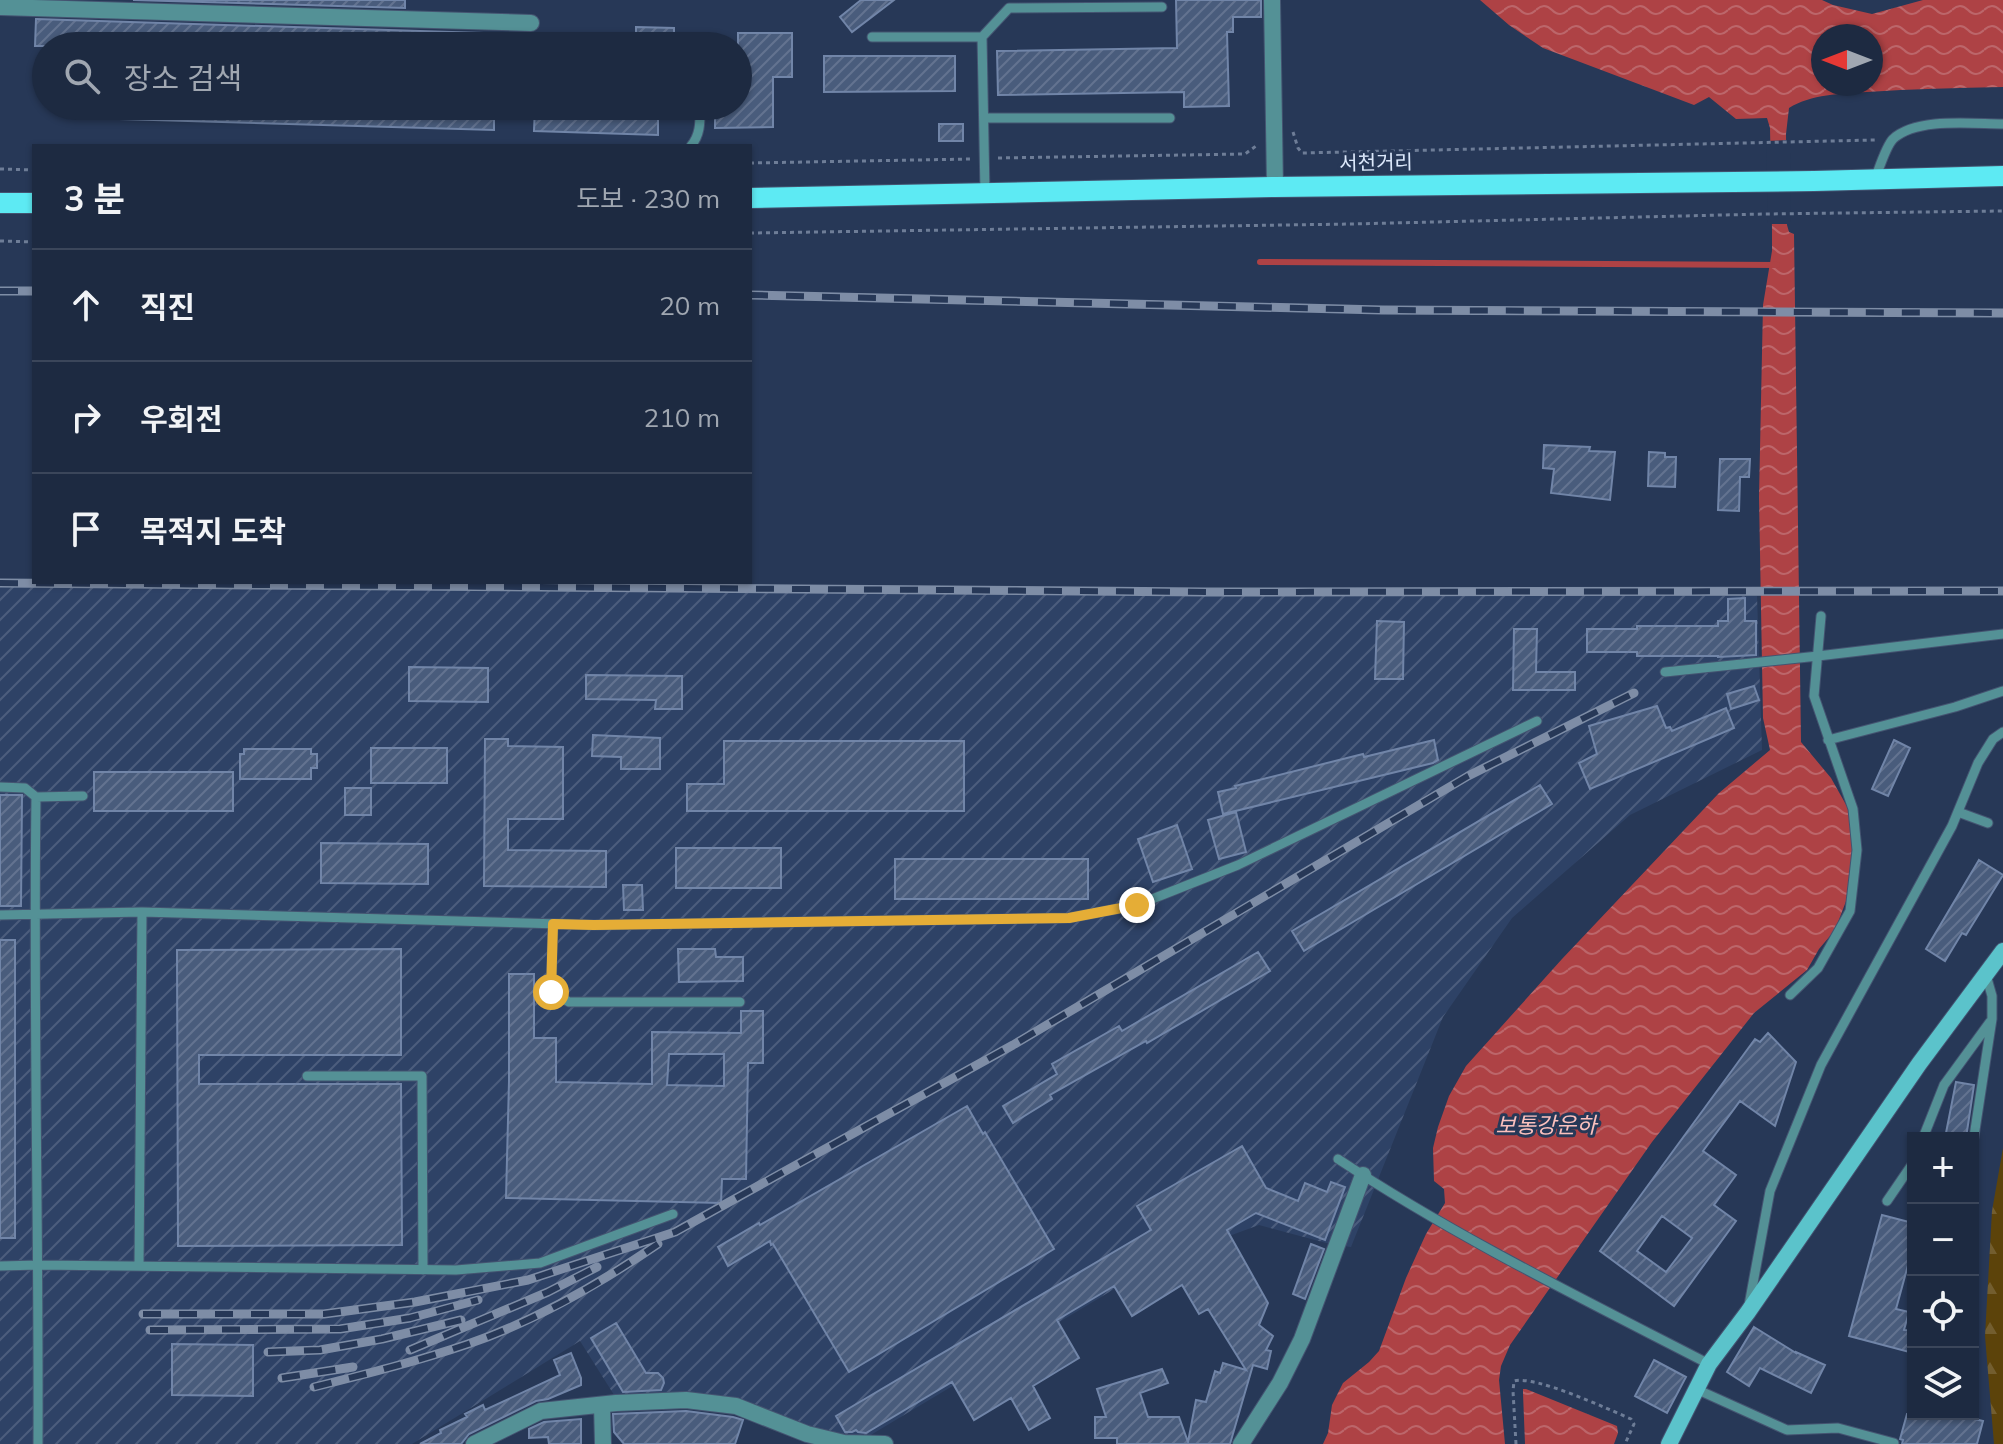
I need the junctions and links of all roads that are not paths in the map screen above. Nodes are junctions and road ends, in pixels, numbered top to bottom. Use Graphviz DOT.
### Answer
graph roads {
  1 [pos="1272,0"];
  2 [pos="1044,4"];
  3 [pos="0,7"];
  4 [pos="1162,7"];
  5 [pos="531,23"];
  6 [pos="872,37"];
  7 [pos="982,37"];
  8 [pos="984,118"];
  9 [pos="1170,118"];
  10 [pos="700,120"];
  11 [pos="2003,124"];
  12 [pos="693,144"];
  13 [pos="2003,176"];
  14 [pos="1875,179"];
  15 [pos="1275,187"];
  16 [pos="985,193"];
  17 [pos="752,198"];
  18 [pos="0,203"];
  19 [pos="32,203"];
  20 [pos="1821,616"];
  21 [pos="2003,634"];
  22 [pos="1818,656"];
  23 [pos="1665,672"];
  24 [pos="2003,691"];
  25 [pos="1537,721"];
  26 [pos="2003,732"];
  27 [pos="1828,740"];
  28 [pos="0,787"];
  29 [pos="83,796"];
  30 [pos="36,797"];
  31 [pos="1958,812"];
  32 [pos="1988,823"];
  33 [pos="142,912"];
  34 [pos="0,915"];
  35 [pos="34,915"];
  36 [pos="553,924"];
  37 [pos="2003,951"];
  38 [pos="1986,975"];
  39 [pos="1790,995"];
  40 [pos="740,1002"];
  41 [pos="1992,1019"];
  42 [pos="307,1076"];
  43 [pos="1925,1132"];
  44 [pos="1975,1132"];
  45 [pos="1338,1159"];
  46 [pos="1907,1174"];
  47 [pos="1363,1175"];
  48 [pos="1887,1201"];
  49 [pos="673,1214"];
  50 [pos="39,1265"];
  51 [pos="0,1266"];
  52 [pos="139,1266"];
  53 [pos="423,1270"];
  54 [pos="1748,1312"];
  55 [pos="1709,1364"];
  56 [pos="1696,1389"];
  57 [pos="602,1405"];
  58 [pos="603,1436"];
  59 [pos="1863,1439"];
  60 [pos="1894,1443"];
  61 [pos="38,1444"];
  62 [pos="474,1444"];
  63 [pos="617,1444"];
  64 [pos="885,1444"];
  65 [pos="1241,1444"];
  66 [pos="1669,1444"];
  1 -- 15 [label="street"];
  2 -- 4 [label="lane"];
  2 -- 7 [label="lane"];
  3 -- 5 [label="street"];
  6 -- 7 [label="lane"];
  7 -- 8 [label="lane"];
  8 -- 9 [label="lane"];
  8 -- 16 [label="lane"];
  10 -- 12 [label="lane"];
  11 -- 14 [label="lane"];
  13 -- 14 [label="main road, 서천거리"];
  14 -- 15 [label="main road, 서천거리"];
  15 -- 16 [label="main road, 서천거리"];
  16 -- 17 [label="main road, 서천거리"];
  18 -- 19 [label="main road"];
  20 -- 22 [label="lane"];
  21 -- 22 [label="lane"];
  22 -- 23 [label="lane"];
  22 -- 27 [label="lane"];
  24 -- 27 [label="lane"];
  25 -- 36 [label="lane"];
  26 -- 31 [label="lane"];
  27 -- 39 [label="lane"];
  28 -- 30 [label="lane"];
  29 -- 30 [label="lane"];
  30 -- 35 [label="lane"];
  31 -- 32 [label="lane"];
  31 -- 54 [label="lane"];
  33 -- 35 [label="lane"];
  33 -- 36 [label="lane"];
  33 -- 52 [label="lane"];
  34 -- 35 [label="lane"];
  35 -- 50 [label="lane"];
  36 -- 40 [label="lane"];
  37 -- 38 [label="street"];
  38 -- 41 [label="lane"];
  38 -- 54 [label="street"];
  41 -- 43 [label="lane"];
  41 -- 44 [label="lane"];
  42 -- 53 [label="lane"];
  45 -- 47 [label="lane"];
  46 -- 48 [label="lane"];
  47 -- 55 [label="lane"];
  47 -- 65 [label="street"];
  49 -- 53 [label="lane"];
  50 -- 51 [label="lane"];
  50 -- 52 [label="lane"];
  50 -- 61 [label="lane"];
  52 -- 53 [label="lane"];
  54 -- 55 [label="street"];
  55 -- 56 [label="street"];
  56 -- 59 [label="lane"];
  56 -- 66 [label="street"];
  57 -- 58 [label="street"];
  57 -- 62 [label="street"];
  57 -- 64 [label="street"];
  58 -- 63 [label="street"];
  59 -- 60 [label="lane"];
}
